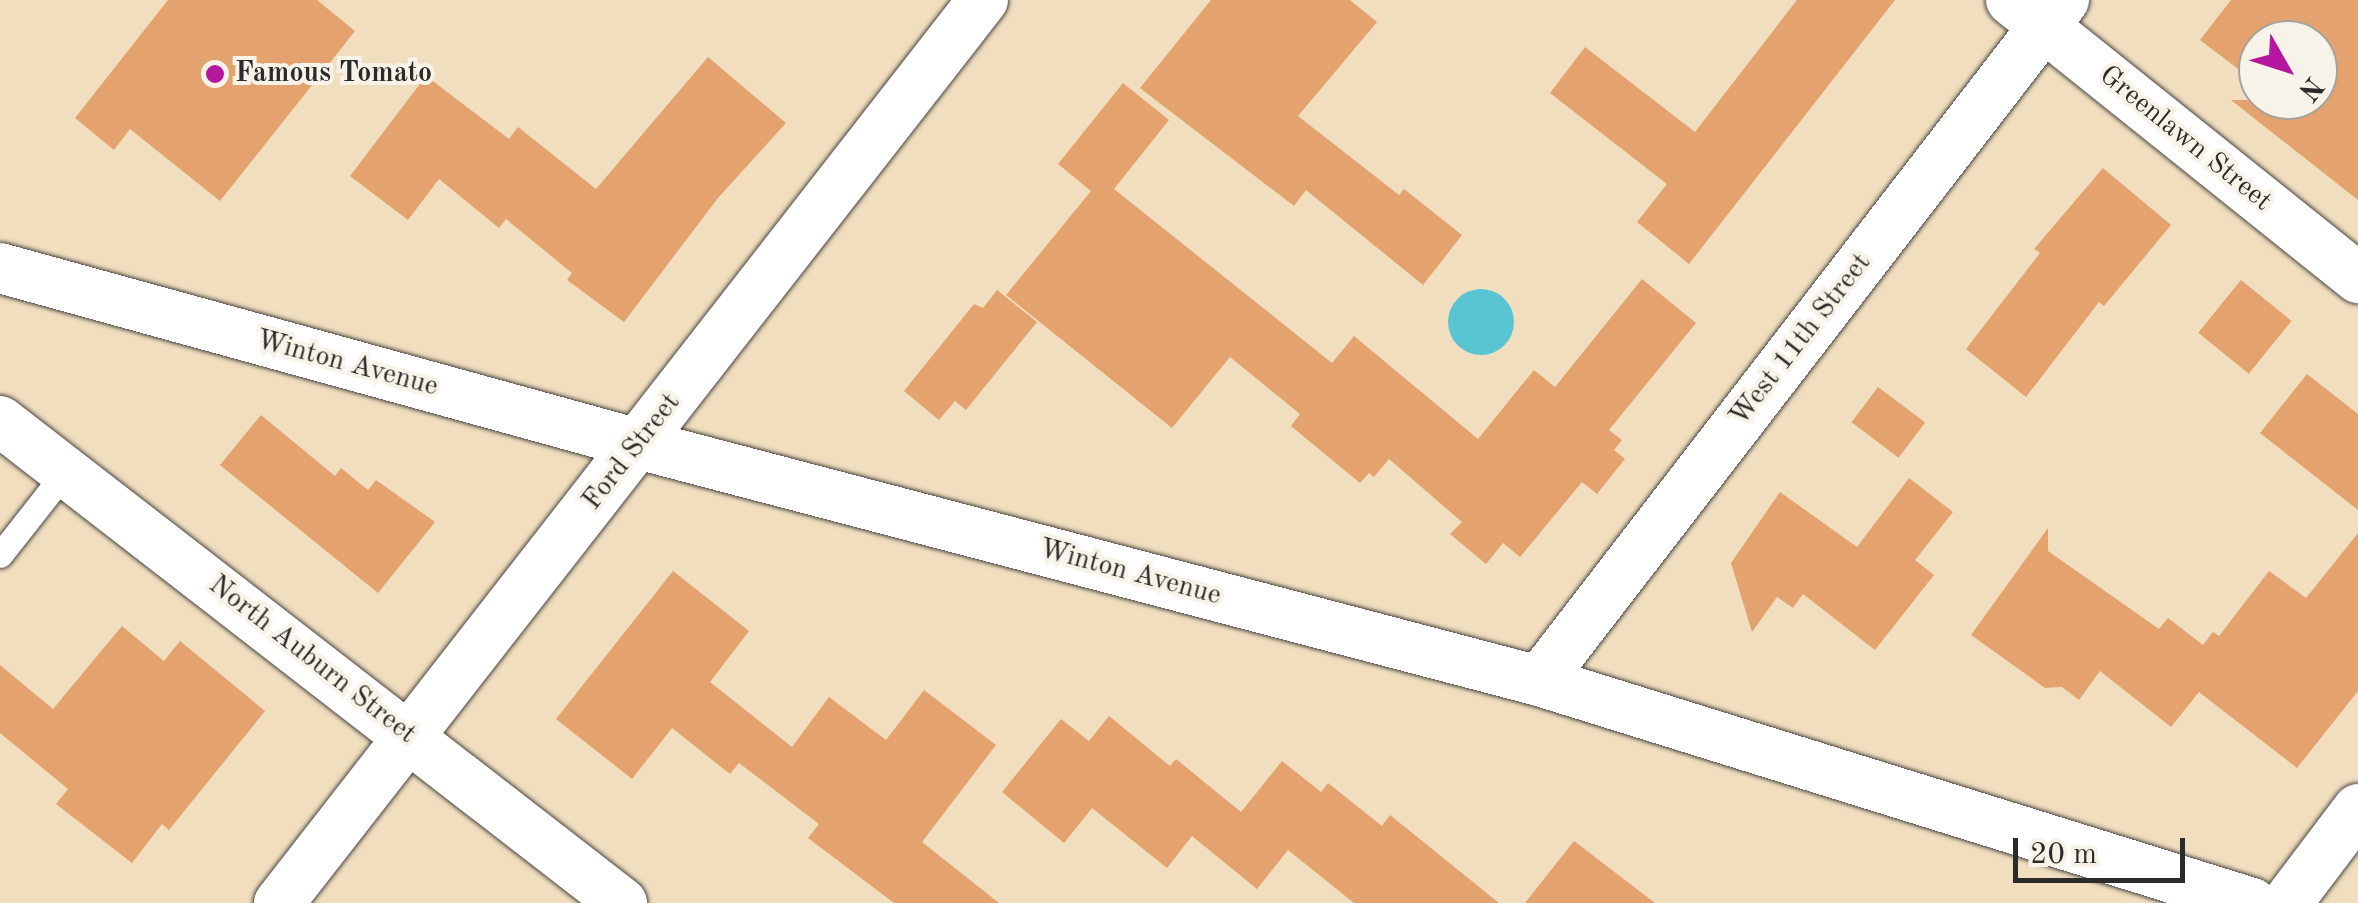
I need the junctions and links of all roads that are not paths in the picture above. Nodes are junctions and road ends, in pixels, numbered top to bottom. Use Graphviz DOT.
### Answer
graph roads {
  1 [pos="983,0"];
  2 [pos="2040,8"];
  3 [pos="0,268"];
  4 [pos="2358,278"];
  5 [pos="0,421"];
  6 [pos="638,444"];
  7 [pos="67,470"];
  8 [pos="0,555"];
  9 [pos="1539,680"];
  10 [pos="410,736"];
  11 [pos="2358,808"];
  12 [pos="279,903"];
  13 [pos="622,903"];
  14 [pos="2252,903"];
  15 [pos="2287,903"];
  1 -- 6 [label="street, Ford Street"];
  2 -- 4 [label="street, Greenlawn Street"];
  2 -- 9 [label="street, West 11th Street"];
  3 -- 6 [label="street, Winton Avenue"];
  5 -- 7 [label="street, North Auburn Street"];
  6 -- 9 [label="street, Winton Avenue"];
  6 -- 10 [label="street, Ford Street"];
  7 -- 8 [label="lane"];
  7 -- 10 [label="street, North Auburn Street"];
  9 -- 14 [label="street, Winton Avenue"];
  10 -- 12 [label="street, Ford Street"];
  10 -- 13 [label="street, North Auburn Street"];
  11 -- 15 [label="street"];
}
